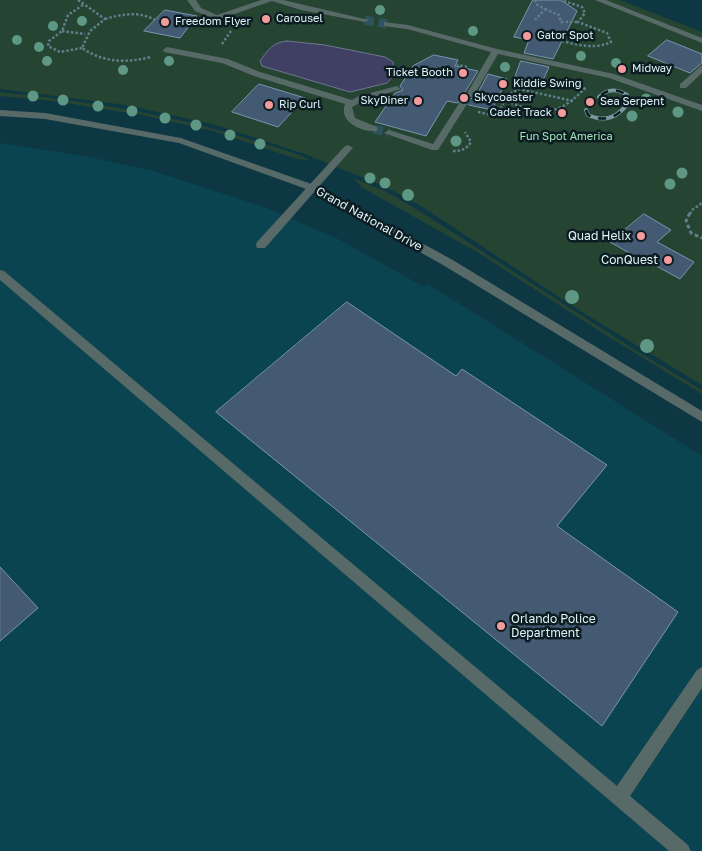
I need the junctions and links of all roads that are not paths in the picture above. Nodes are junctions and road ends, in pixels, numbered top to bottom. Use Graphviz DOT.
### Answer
graph roads {
  1 [pos="190,0"];
  2 [pos="269,0"];
  3 [pos="275,0"];
  4 [pos="599,0"];
  5 [pos="365,20"];
  6 [pos="387,24"];
  7 [pos="702,41"];
  8 [pos="167,50"];
  9 [pos="496,51"];
  10 [pos="702,68"];
  11 [pos="683,86"];
  12 [pos="397,89"];
  13 [pos="472,93"];
  14 [pos="351,103"];
  15 [pos="462,106"];
  16 [pos="702,108"];
  17 [pos="0,113"];
  18 [pos="374,129"];
  19 [pos="388,133"];
  20 [pos="348,148"];
  21 [pos="313,188"];
  22 [pos="261,245"];
  23 [pos="0,274"];
  24 [pos="702,417"];
  25 [pos="702,675"];
  26 [pos="619,798"];
  27 [pos="682,851"];
  1 -- 2 [label="street"];
  3 -- 5 [label="street"];
  4 -- 7 [label="street"];
  6 -- 9 [label="street"];
  8 -- 14 [label="street"];
  9 -- 13 [label="street"];
  9 -- 16 [label="street"];
  10 -- 11 [label="street"];
  12 -- 14 [label="street"];
  14 -- 18 [label="street"];
  15 -- 19 [label="street"];
  17 -- 21 [label="street, Grand National Drive"];
  20 -- 21 [label="street"];
  21 -- 22 [label="street"];
  21 -- 24 [label="street, Grand National Drive"];
  23 -- 26 [label="street"];
  25 -- 26 [label="street"];
  26 -- 27 [label="street"];
}
